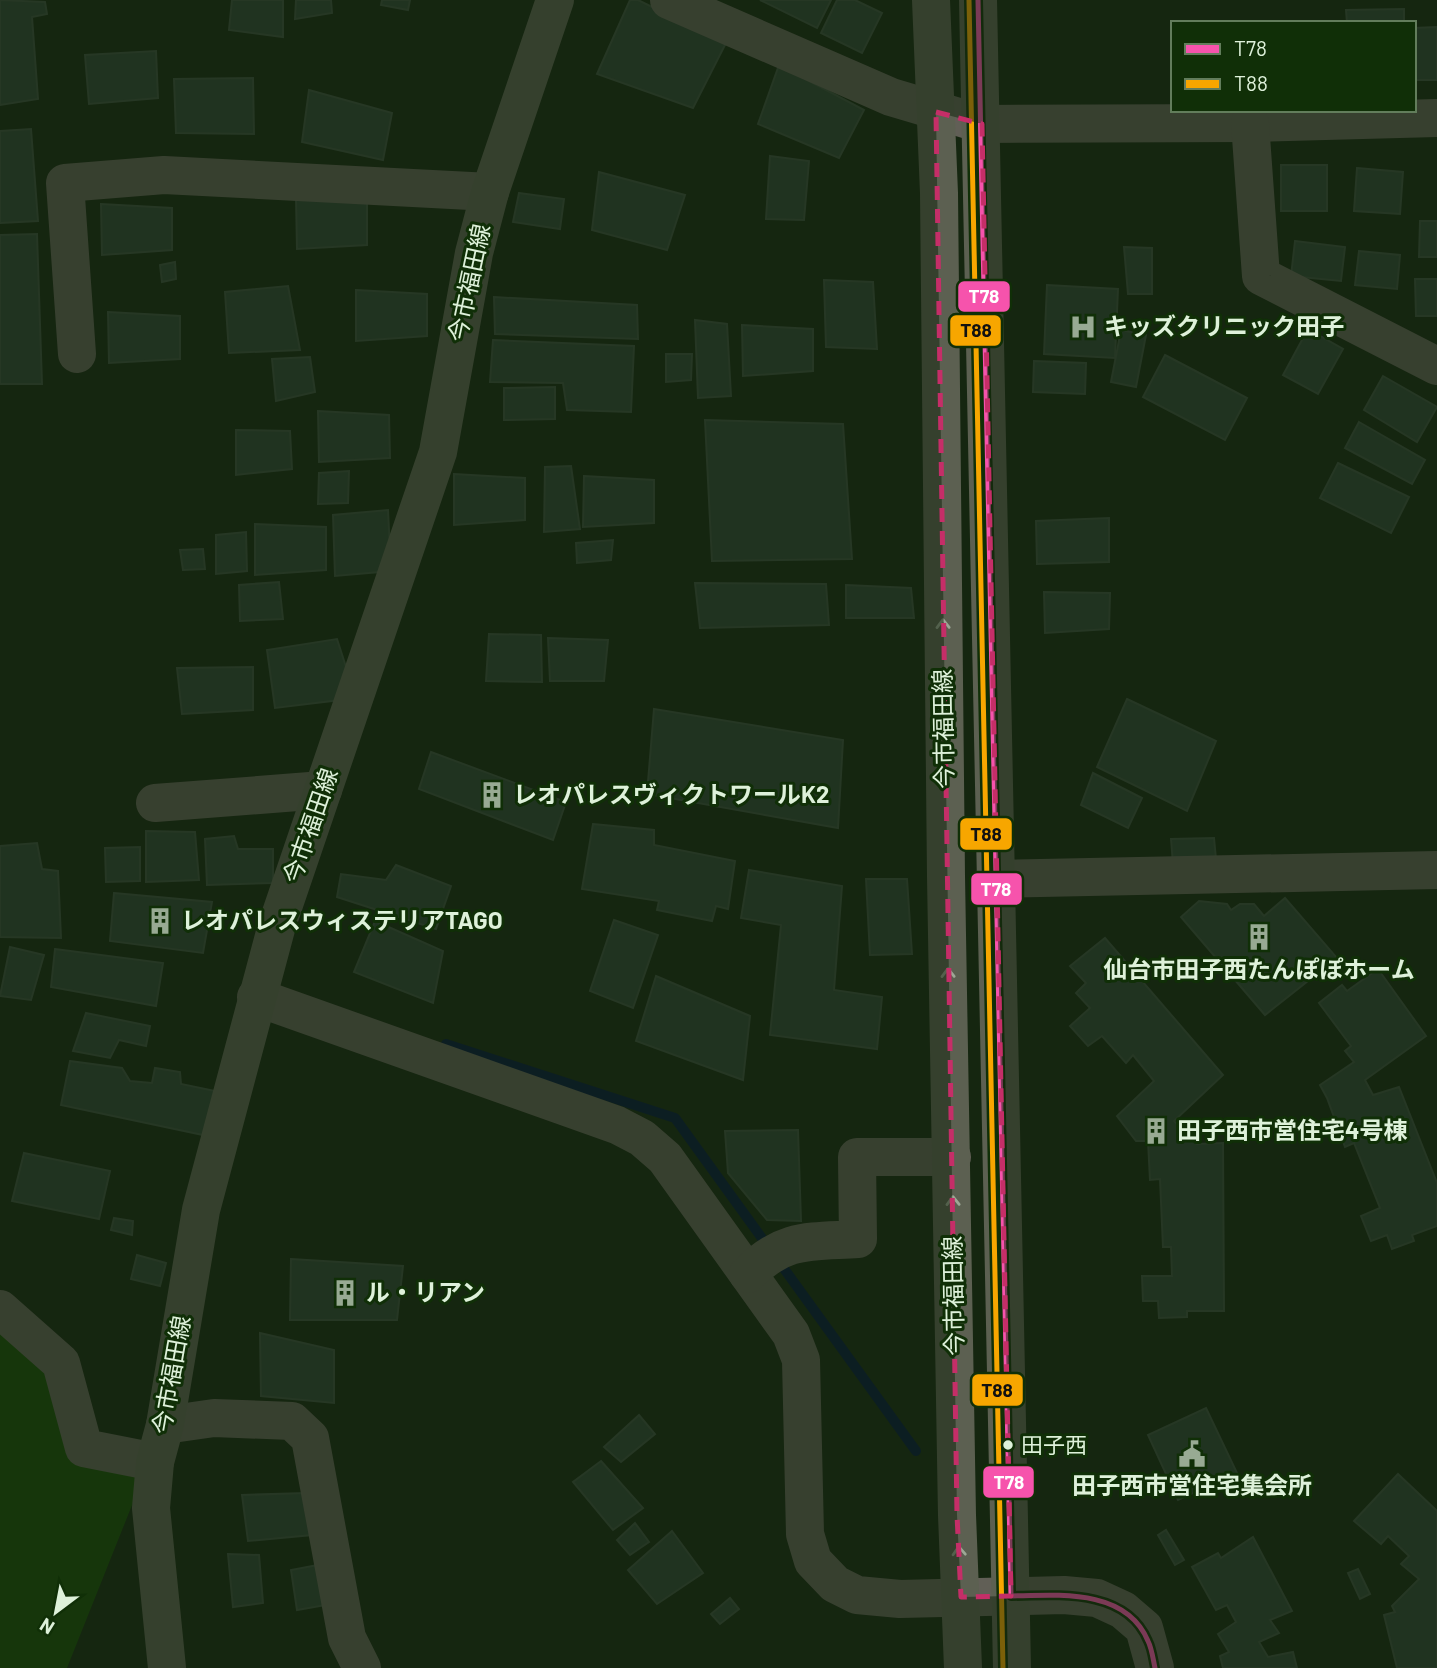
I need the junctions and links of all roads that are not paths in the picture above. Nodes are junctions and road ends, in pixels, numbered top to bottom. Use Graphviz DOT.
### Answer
graph roads {
  1 [pos="555,0"];
  2 [pos="669,0"];
  3 [pos="931,0"];
  4 [pos="978,0"];
  5 [pos="936,112"];
  6 [pos="1437,118"];
  7 [pos="1250,123"];
  8 [pos="982,124"];
  9 [pos="490,192"];
  10 [pos="77,354"];
  11 [pos="1437,366"];
  12 [pos="323,790"];
  13 [pos="155,803"];
  14 [pos="1437,870"];
  15 [pos="994,879"];
  16 [pos="256,997"];
  17 [pos="952,1157"];
  18 [pos="763,1262"];
  19 [pos="0,1309"];
  20 [pos="165,1425"];
  21 [pos="155,1462"];
  22 [pos="1011,1596"];
  23 [pos="961,1597"];
  24 [pos="167,1668"];
  25 [pos="362,1668"];
  26 [pos="963,1668"];
  27 [pos="1012,1668"];
  28 [pos="1155,1668"];
  1 -- 9 [label="main road, 今市福田線"];
  2 -- 5 [label="street"];
  3 -- 5 [label="main road, 今市福田線"];
  4 -- 8 [label="main road, 今市福田線"];
  5 -- 8 [label="street"];
  17 -- 5 [label="main road, 今市福田線, one-way"];
  6 -- 7 [label="street"];
  7 -- 8 [label="street"];
  7 -- 11 [label="street"];
  8 -- 15 [label="main road, 今市福田線"];
  9 -- 10 [label="street"];
  9 -- 12 [label="main road, 今市福田線"];
  12 -- 13 [label="street"];
  12 -- 16 [label="main road, 今市福田線"];
  14 -- 15 [label="street"];
  15 -- 22 [label="main road, 今市福田線"];
  16 -- 18 [label="street"];
  16 -- 20 [label="main road, 今市福田線"];
  17 -- 18 [label="street"];
  23 -- 17 [label="main road, 今市福田線, one-way"];
  18 -- 23 [label="street"];
  19 -- 21 [label="street"];
  20 -- 21 [label="main road, 今市福田線"];
  20 -- 25 [label="street"];
  21 -- 24 [label="main road, 今市福田線"];
  22 -- 23 [label="street"];
  22 -- 27 [label="main road, 今市福田線"];
  22 -- 28 [label="street"];
  23 -- 26 [label="main road, 今市福田線"];
}
